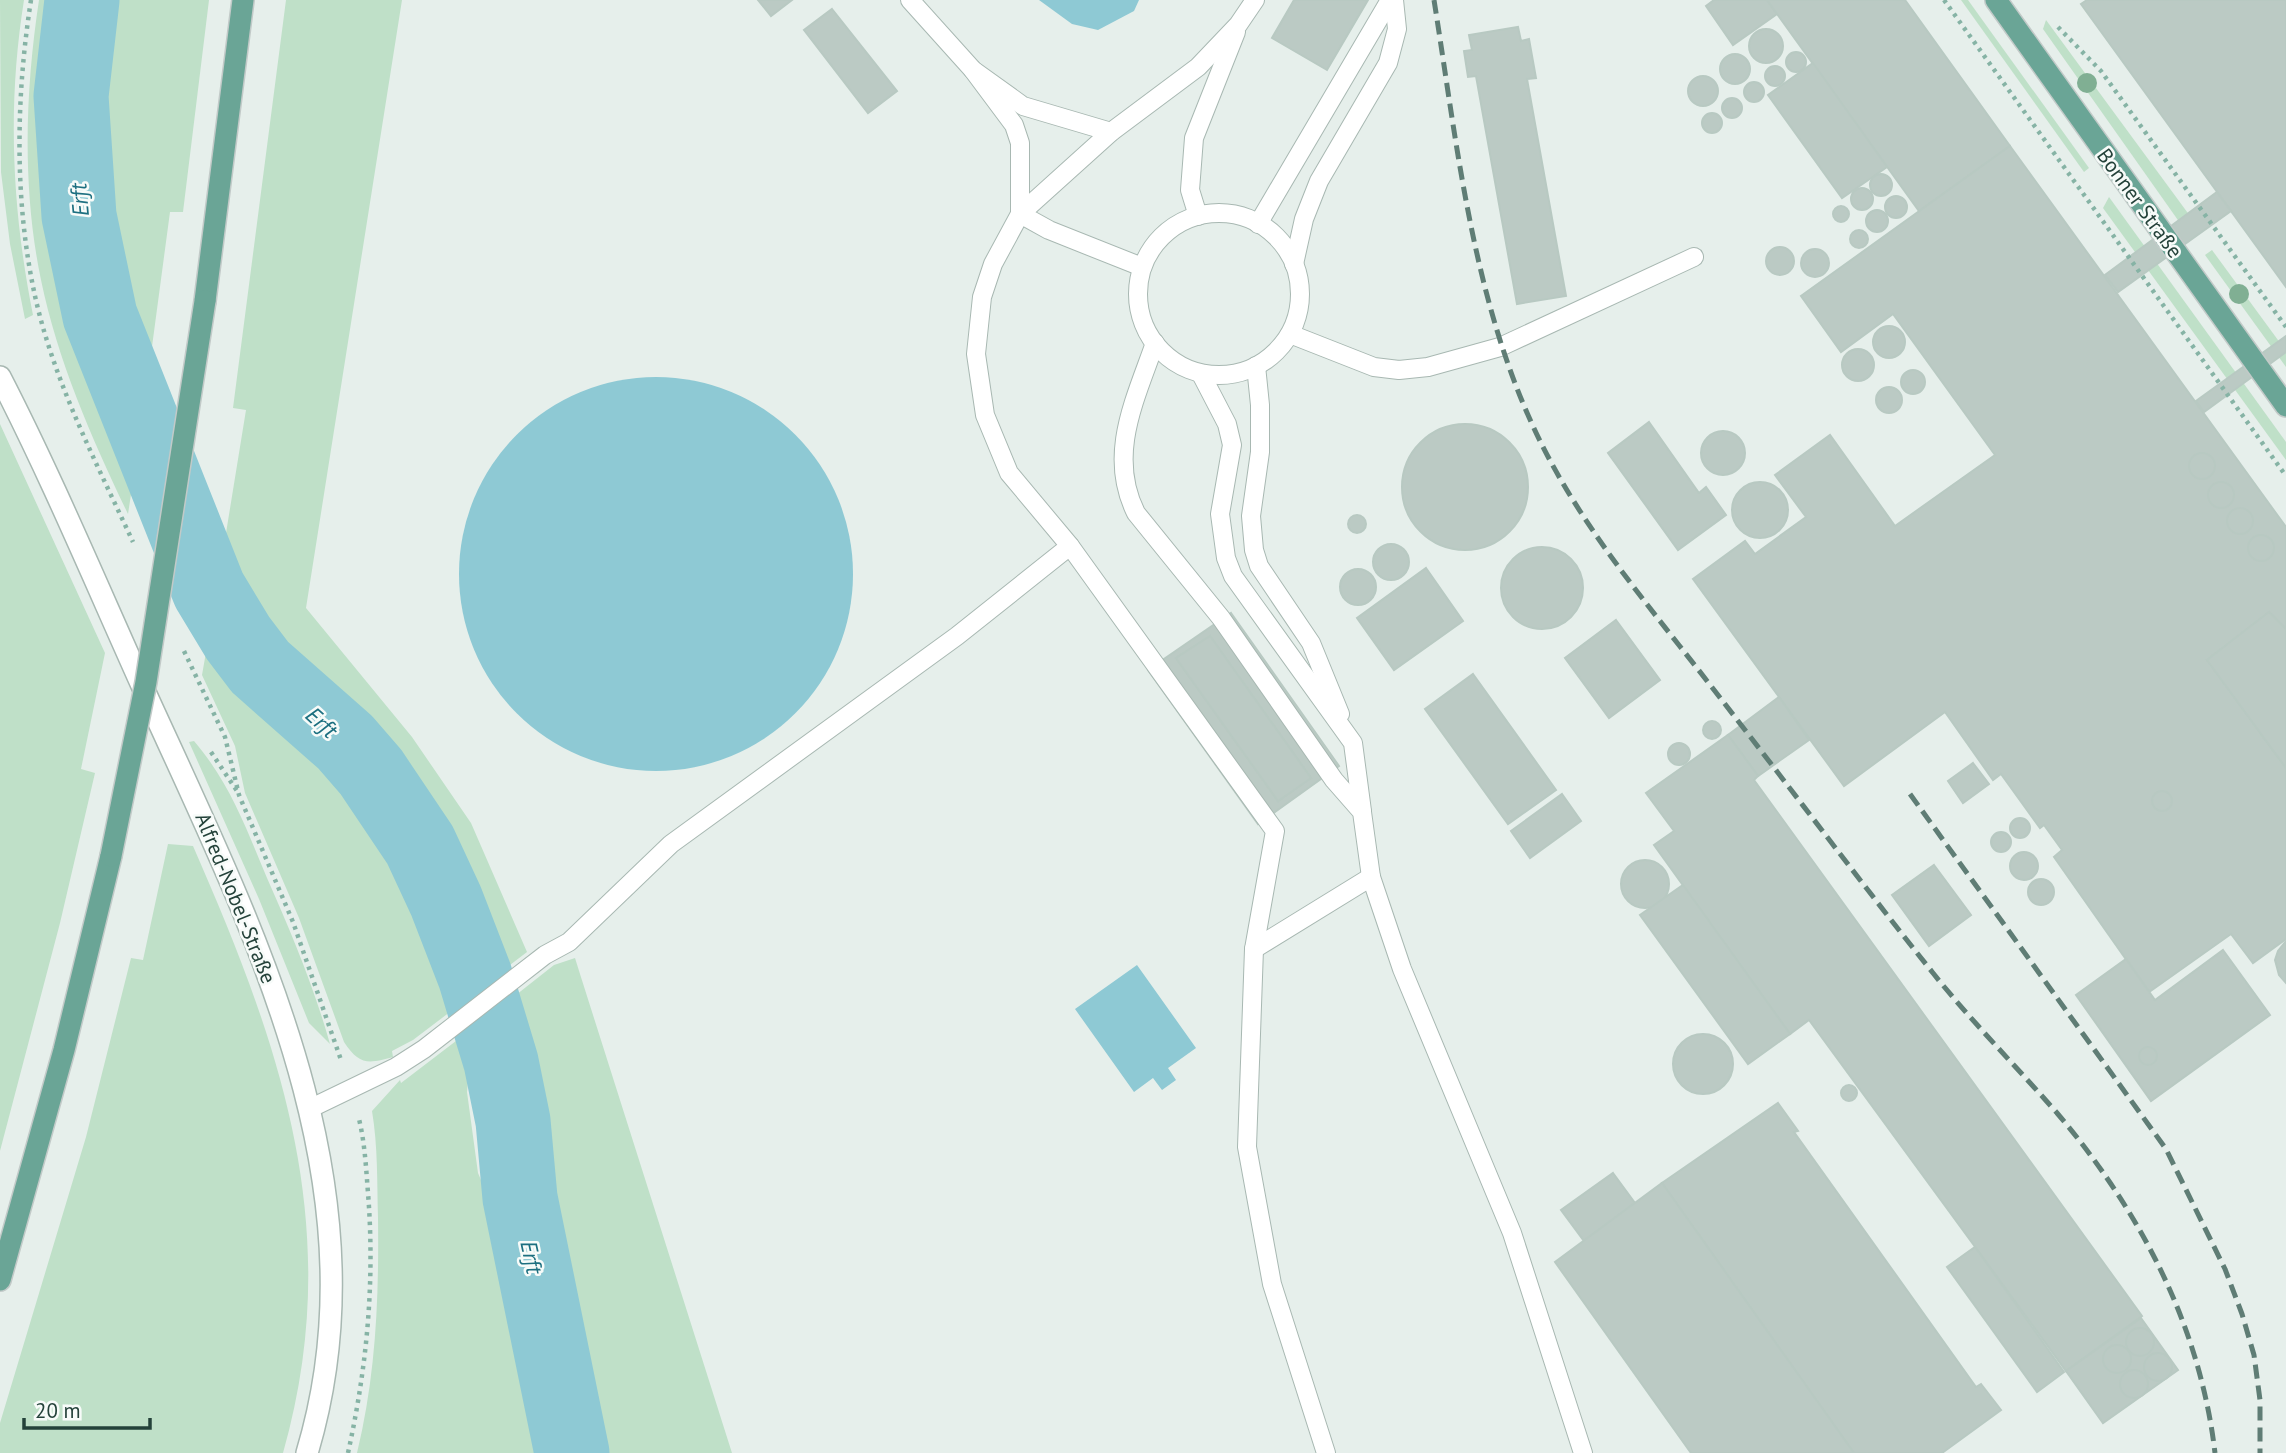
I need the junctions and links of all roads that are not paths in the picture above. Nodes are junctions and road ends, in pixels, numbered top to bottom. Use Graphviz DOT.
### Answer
graph roads {
  1 [pos="243,0"];
  2 [pos="910,0"];
  3 [pos="1255,0"];
  4 [pos="1392,0"];
  5 [pos="1996,0"];
  6 [pos="1238,25"];
  7 [pos="973,70"];
  8 [pos="1111,132"];
  9 [pos="1020,214"];
  10 [pos="1198,216"];
  11 [pos="1258,224"];
  12 [pos="1694,257"];
  13 [pos="1294,264"];
  14 [pos="1142,267"];
  15 [pos="1290,334"];
  16 [pos="1154,343"];
  17 [pos="1256,366"];
  18 [pos="1201,374"];
  19 [pos="0,377"];
  20 [pos="2286,406"];
  21 [pos="1070,546"];
  22 [pos="1353,743"];
  23 [pos="1362,812"];
  24 [pos="1371,877"];
  25 [pos="1254,948"];
  26 [pos="309,1109"];
  27 [pos="0,1280"];
  28 [pos="307,1453"];
  29 [pos="1326,1453"];
  30 [pos="1583,1453"];
  1 -- 27 [label="main road, bridge"];
  2 -- 7 [label="lane"];
  3 -- 6 [label="lane"];
  4 -- 11 [label="lane"];
  4 -- 13 [label="lane"];
  5 -- 20 [label="main road, Bonner Straße"];
  6 -- 8 [label="lane"];
  6 -- 10 [label="lane"];
  7 -- 8 [label="lane"];
  7 -- 9 [label="lane"];
  8 -- 9 [label="lane"];
  9 -- 14 [label="lane"];
  9 -- 21 [label="lane"];
  10 -- 11 [label="lane"];
  10 -- 14 [label="lane"];
  11 -- 13 [label="lane"];
  12 -- 15 [label="lane"];
  13 -- 15 [label="lane"];
  14 -- 16 [label="lane"];
  15 -- 17 [label="lane"];
  16 -- 18 [label="lane"];
  16 -- 23 [label="lane"];
  17 -- 18 [label="lane"];
  17 -- 22 [label="lane"];
  18 -- 22 [label="lane"];
  19 -- 26 [label="street, Alfred-Nobel-Straße"];
  21 -- 25 [label="lane"];
  21 -- 26 [label="lane"];
  22 -- 23 [label="lane"];
  23 -- 24 [label="lane"];
  24 -- 25 [label="lane"];
  24 -- 30 [label="lane"];
  25 -- 29 [label="lane"];
  26 -- 28 [label="street, Alfred-Nobel-Straße"];
}
